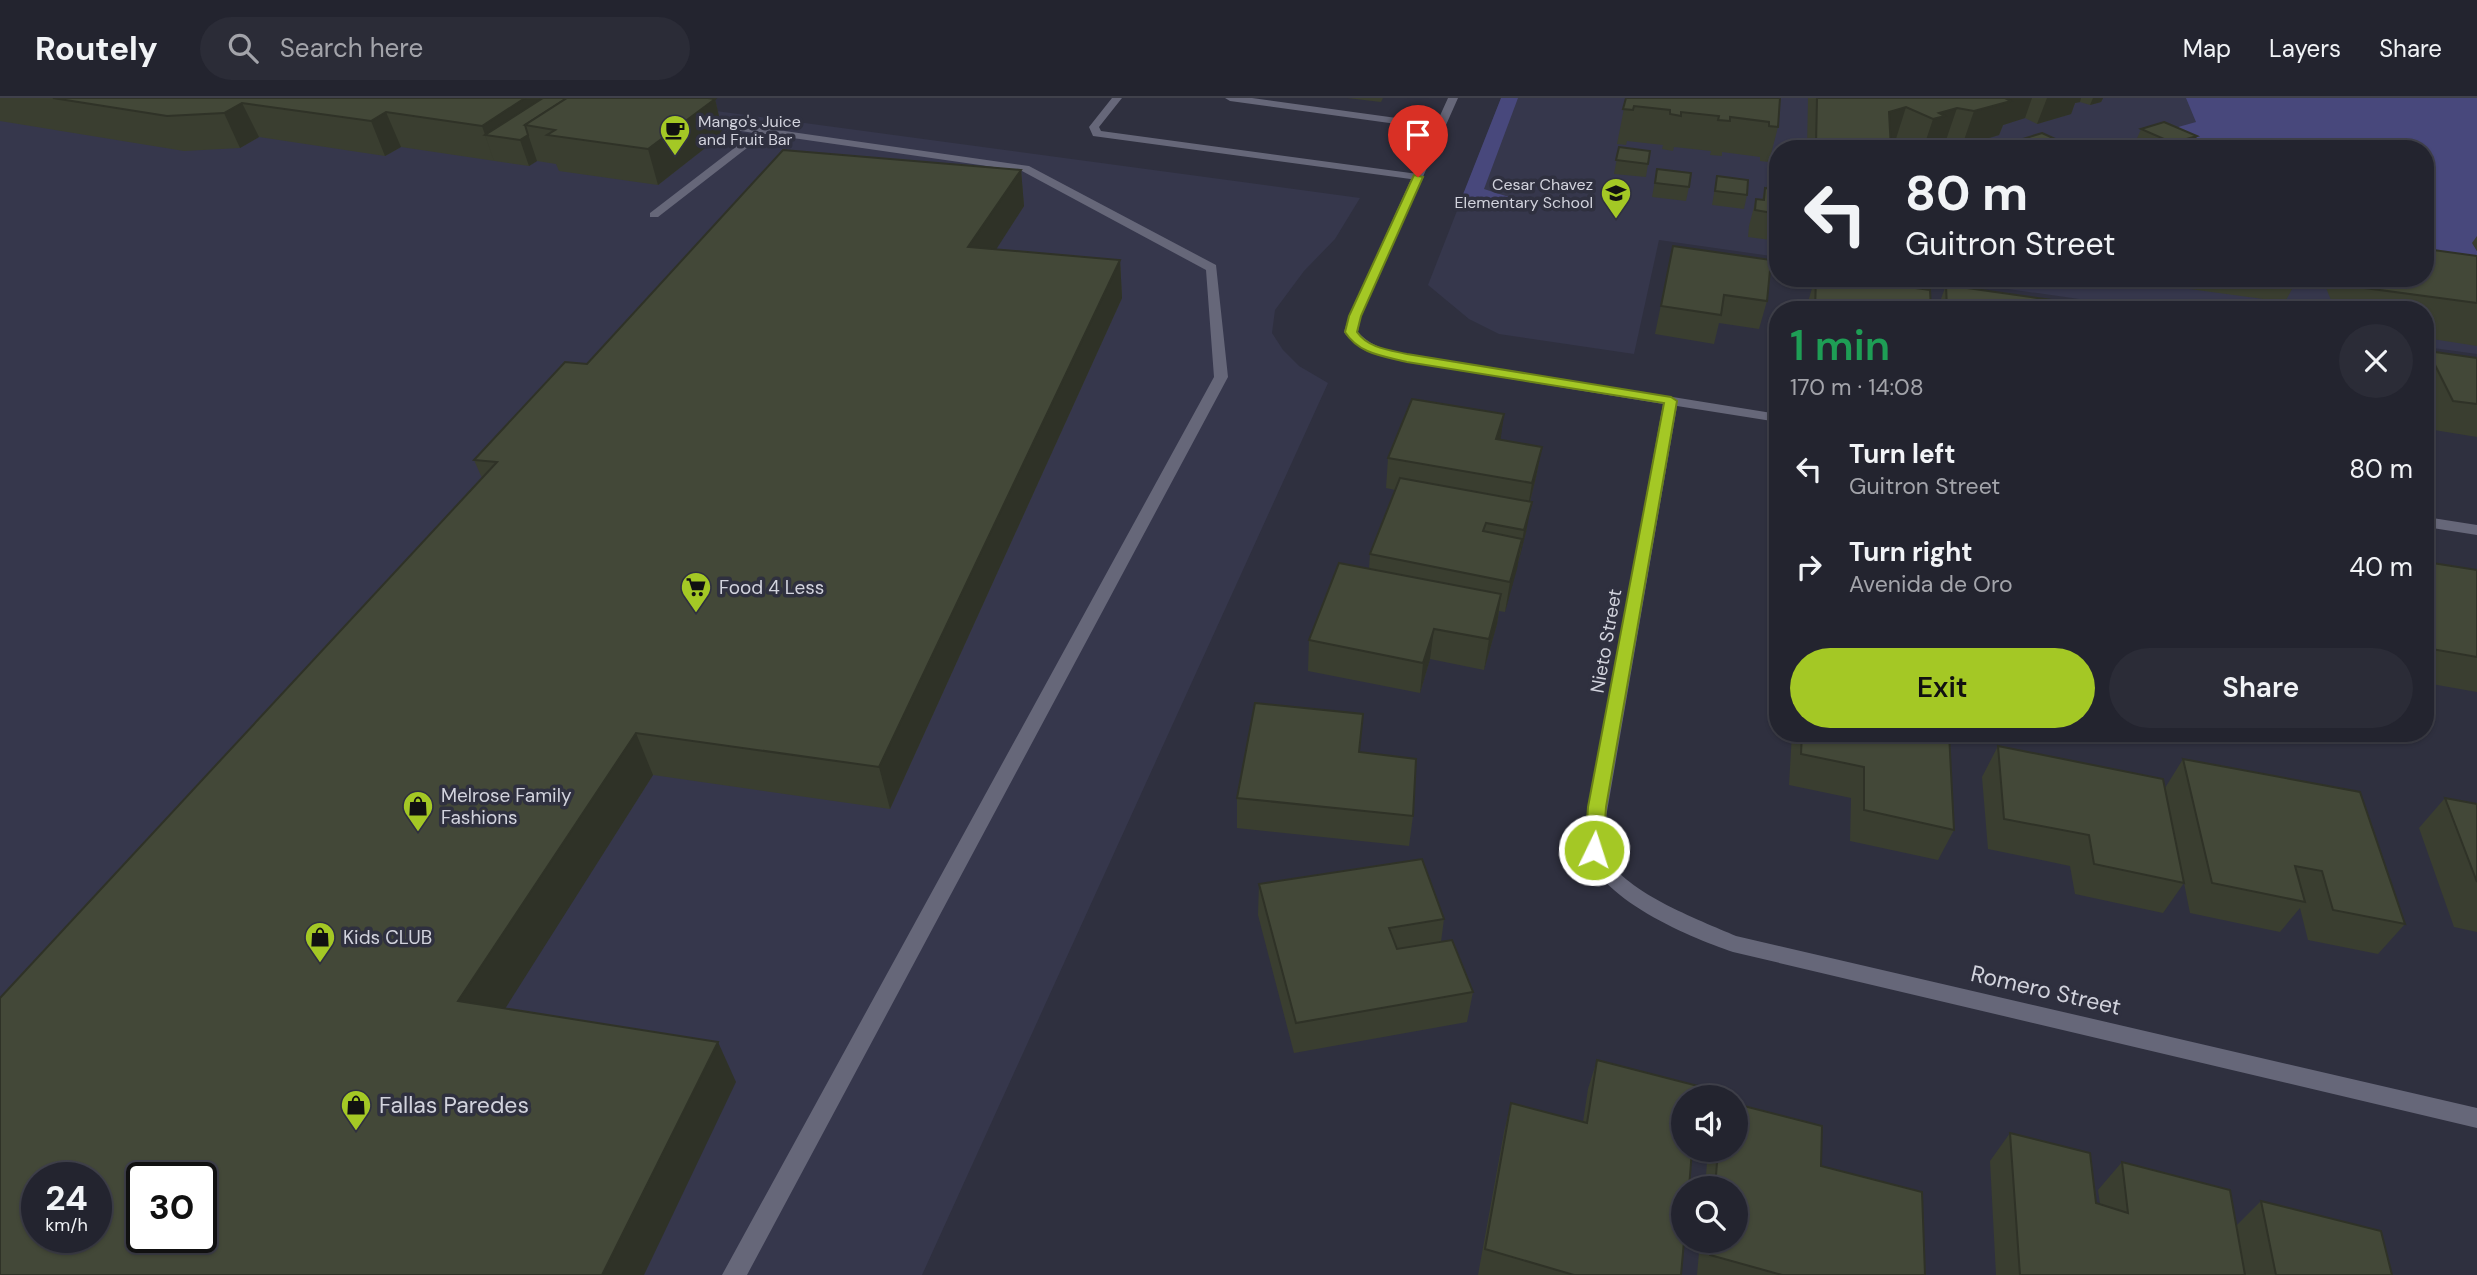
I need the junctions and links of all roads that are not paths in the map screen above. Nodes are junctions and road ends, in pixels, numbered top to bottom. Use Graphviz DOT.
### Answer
graph roads {
  1 [pos="1117,98"];
  2 [pos="1230,98"];
  3 [pos="1453,98"];
  4 [pos="684,120"];
  5 [pos="1440,127"];
  6 [pos="763,131"];
  7 [pos="1418,177"];
  8 [pos="654,215"];
  9 [pos="1671,401"];
  10 [pos="1769,417"];
  11 [pos="2434,523"];
  12 [pos="2477,530"];
  13 [pos="1615,883"];
  14 [pos="2477,1118"];
  15 [pos="734,1275"];
  1 -- 7 [label="street"];
  2 -- 5 [label="street"];
  3 -- 5 [label="street"];
  4 -- 6 [label="street"];
  5 -- 7 [label="street"];
  6 -- 8 [label="street"];
  6 -- 15 [label="street"];
  7 -- 9 [label="street"];
  9 -- 10 [label="street"];
  9 -- 13 [label="street, Nieto Street"];
  11 -- 12 [label="street"];
  13 -- 14 [label="street, Romero Street"];
}
